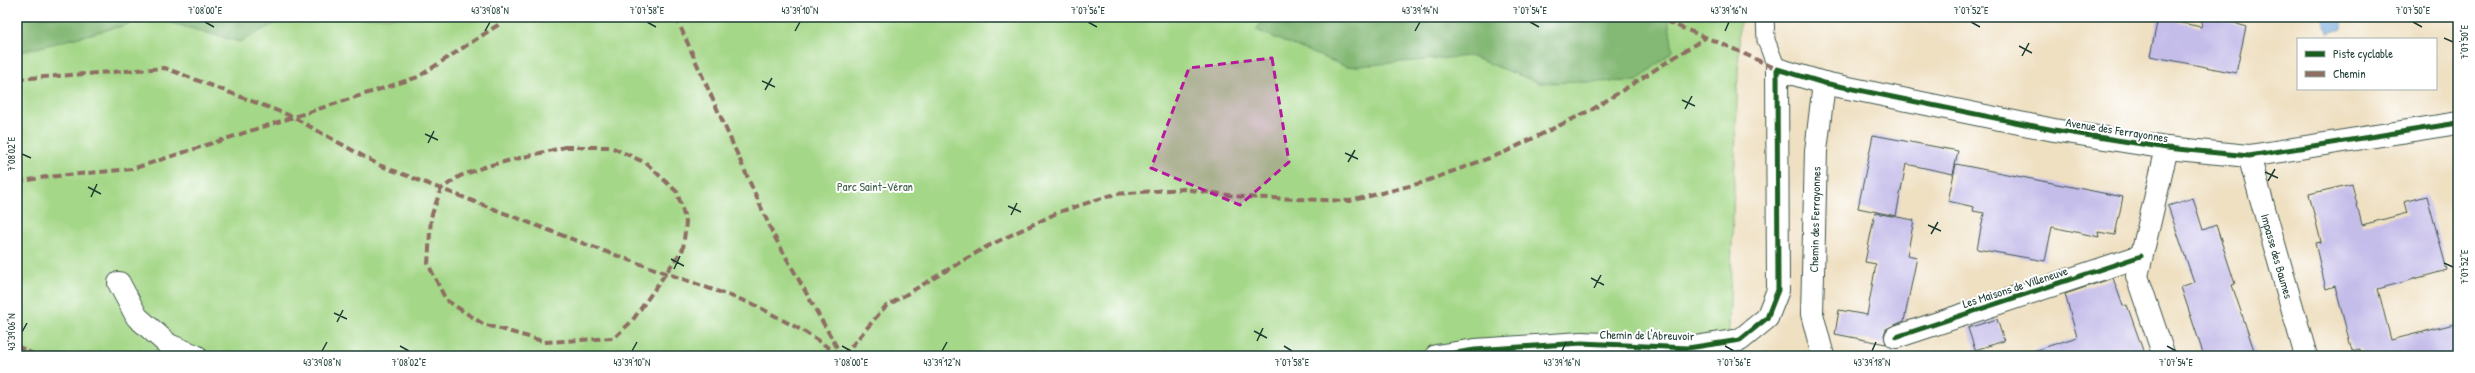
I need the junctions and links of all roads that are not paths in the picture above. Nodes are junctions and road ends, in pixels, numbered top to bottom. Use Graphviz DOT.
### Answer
graph roads {
  1 [pos="1765,17"];
  2 [pos="1776,69"];
  3 [pos="1824,83"];
  4 [pos="2458,122"];
  5 [pos="2167,148"];
  6 [pos="2249,156"];
  7 [pos="2141,256"];
  8 [pos="120,283"];
  9 [pos="1896,337"];
  10 [pos="196,356"];
  11 [pos="1436,356"];
  12 [pos="1823,356"];
  13 [pos="2164,356"];
  14 [pos="2306,356"];
  1 -- 2 [label="lane"];
  2 -- 3 [label="street, Avenue des Ferrayonnes"];
  2 -- 11 [label="street, Chemin de l'Abreuvoir"];
  3 -- 5 [label="street, Avenue des Ferrayonnes"];
  3 -- 12 [label="street, Chemin des Ferrayonnes"];
  4 -- 6 [label="street, Avenue des Ferrayonnes"];
  5 -- 6 [label="street, Avenue des Ferrayonnes"];
  5 -- 7 [label="street"];
  6 -- 14 [label="street, Impasse des Baumes"];
  7 -- 9 [label="street, Les Maisons de Villeneuve"];
  7 -- 13 [label="street"];
  8 -- 10 [label="street"];
}
